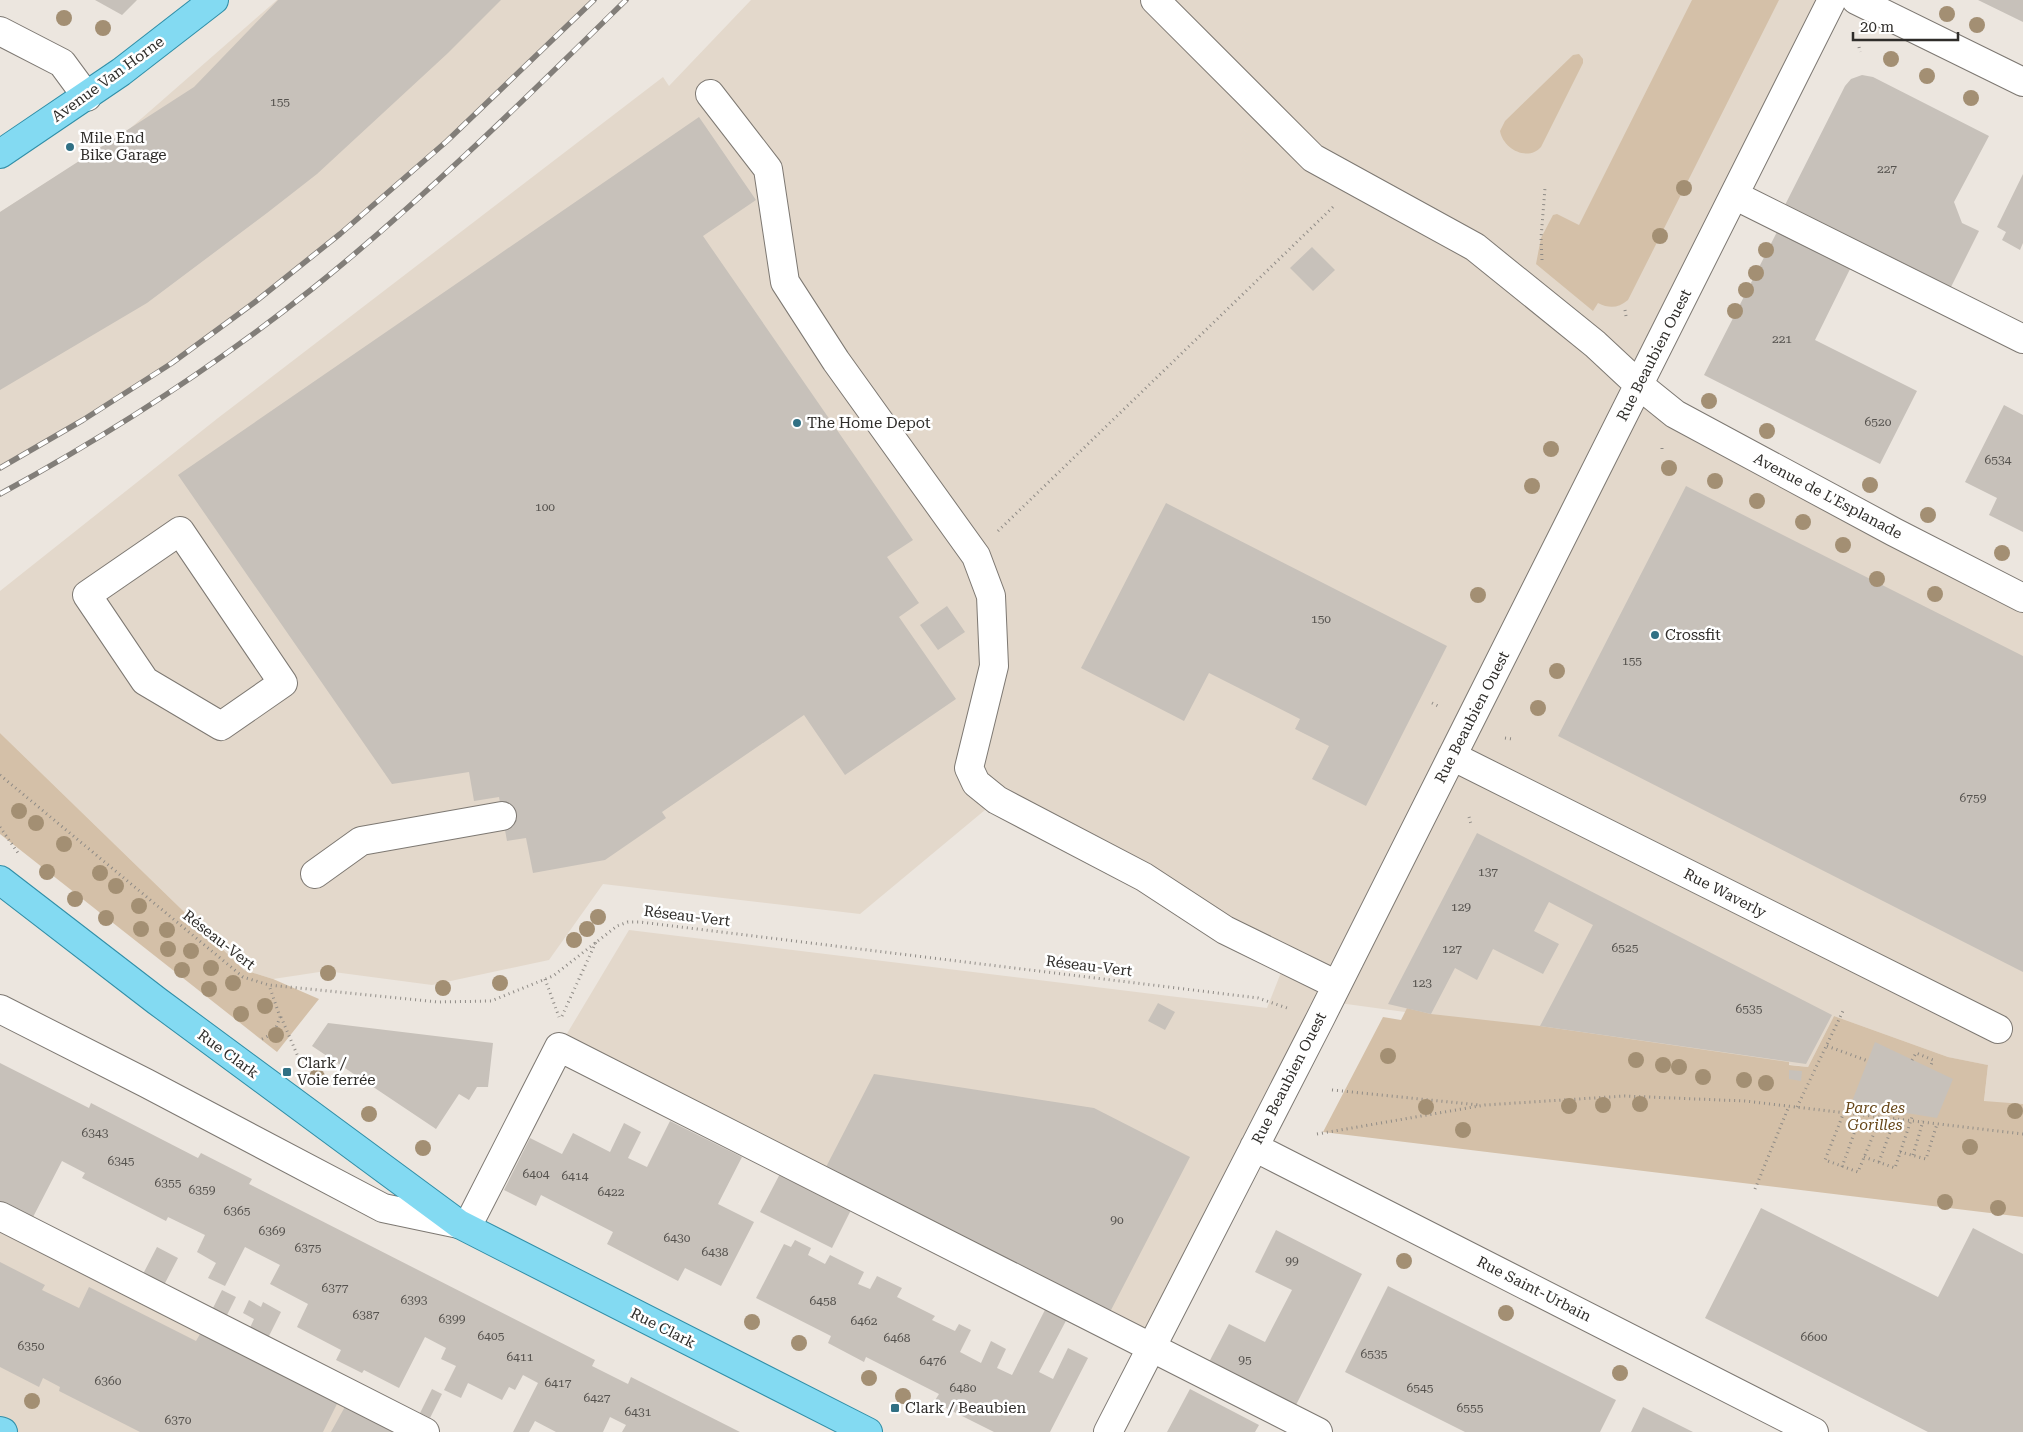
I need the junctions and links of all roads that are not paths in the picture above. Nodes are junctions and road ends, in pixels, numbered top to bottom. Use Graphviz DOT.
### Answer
graph roads {
  1 [pos="214,0"];
  2 [pos="1155,0"];
  3 [pos="1832,0"];
  4 [pos="1856,0"];
  5 [pos="0,31"];
  6 [pos="2023,82"];
  7 [pos="710,94"];
  8 [pos="87,97"];
  9 [pos="0,154"];
  10 [pos="1734,195"];
  11 [pos="2023,339"];
  12 [pos="1639,384"];
  13 [pos="2023,598"];
  14 [pos="221,726"];
  15 [pos="1452,756"];
  16 [pos="502,816"];
  17 [pos="315,874"];
  18 [pos="0,880"];
  19 [pos="1337,985"];
  20 [pos="0,1008"];
  21 [pos="1998,1029"];
  22 [pos="1254,1147"];
  23 [pos="0,1216"];
  24 [pos="463,1225"];
  25 [pos="1151,1348"];
  26 [pos="425,1432"];
  27 [pos="868,1432"];
  28 [pos="1108,1432"];
  29 [pos="1318,1432"];
  30 [pos="1814,1432"];
  1 -- 8 [label="main road, Avenue Van Horne"];
  2 -- 12 [label="street, Avenue de L'Esplanade"];
  3 -- 10 [label="street, Rue Beaubien Ouest"];
  4 -- 6 [label="street"];
  5 -- 8 [label="street"];
  7 -- 19 [label="street"];
  8 -- 9 [label="main road, Avenue Van Horne"];
  10 -- 11 [label="street"];
  10 -- 12 [label="street, Rue Beaubien Ouest"];
  12 -- 13 [label="street, Avenue de L'Esplanade"];
  12 -- 15 [label="street, Rue Beaubien Ouest"];
  14 -- 14 [label="street"];
  15 -- 19 [label="street, Rue Beaubien Ouest"];
  15 -- 21 [label="street, Rue Waverly"];
  16 -- 17 [label="street"];
  18 -- 24 [label="main road, Rue Clark"];
  19 -- 22 [label="street, Rue Beaubien Ouest"];
  20 -- 24 [label="street, Rue Clark"];
  22 -- 25 [label="street, Rue Beaubien Ouest"];
  22 -- 30 [label="street, Rue Saint-Urbain"];
  23 -- 26 [label="street"];
  24 -- 25 [label="street"];
  24 -- 27 [label="main road, Rue Clark"];
  25 -- 28 [label="street, Rue Beaubien Ouest"];
  25 -- 29 [label="street"];
}
